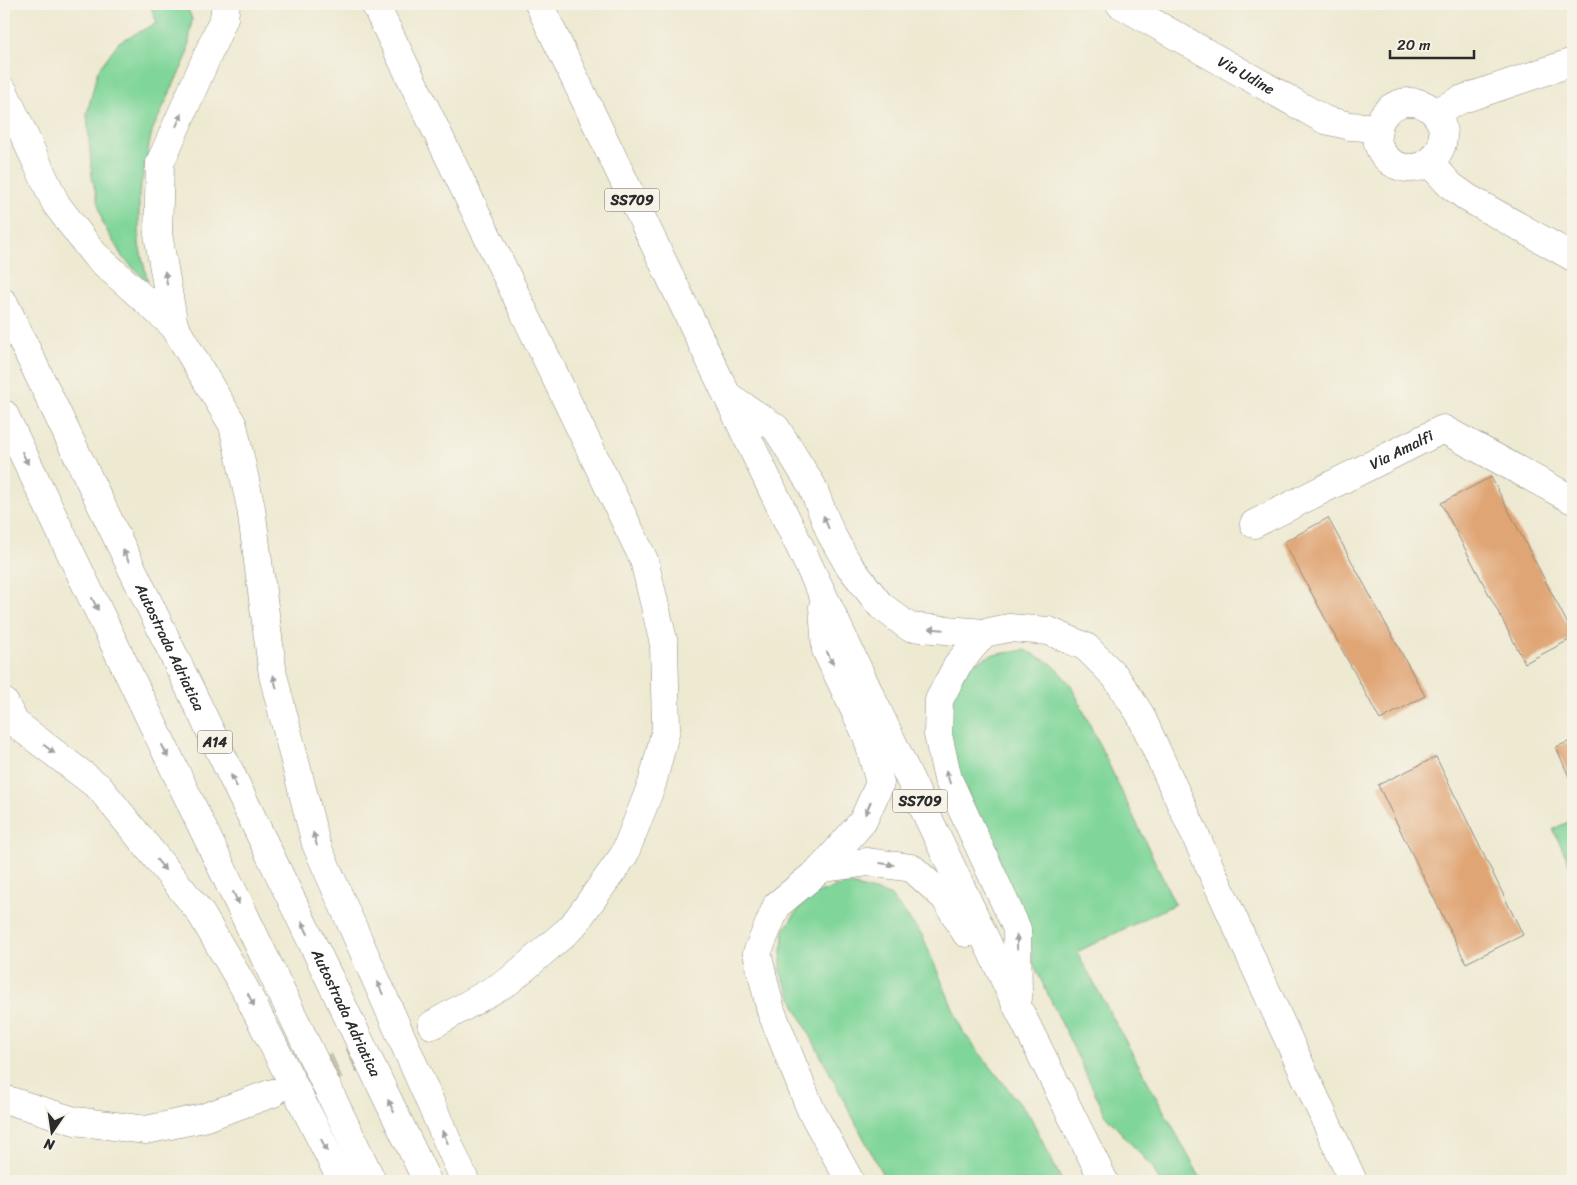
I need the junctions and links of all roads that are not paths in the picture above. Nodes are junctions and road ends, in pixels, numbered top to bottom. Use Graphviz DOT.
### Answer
graph roads {
  1 [pos="226,4"];
  2 [pos="375,4"];
  3 [pos="539,4"];
  4 [pos="1120,4"];
  5 [pos="1573,62"];
  6 [pos="4,92"];
  7 [pos="1435,112"];
  8 [pos="1378,128"];
  9 [pos="1430,162"];
  10 [pos="1573,257"];
  11 [pos="4,303"];
  12 [pos="174,326"];
  13 [pos="726,395"];
  14 [pos="4,414"];
  15 [pos="1573,500"];
  16 [pos="1254,524"];
  17 [pos="822,593"];
  18 [pos="984,633"];
  19 [pos="8,714"];
  20 [pos="822,868"];
  21 [pos="1018,1008"];
  22 [pos="432,1025"];
  23 [pos="273,1093"];
  24 [pos="4,1099"];
  25 [pos="342,1181"];
  26 [pos="372,1181"];
  27 [pos="427,1181"];
  28 [pos="465,1181"];
  29 [pos="850,1181"];
  30 [pos="1104,1181"];
  31 [pos="1353,1181"];
  12 -- 1 [label="main road, one-way"];
  2 -- 22 [label="main road"];
  3 -- 13 [label="main road, SS709"];
  4 -- 8 [label="main road, Via Udine"];
  5 -- 7 [label="main road"];
  6 -- 12 [label="main road"];
  7 -- 8 [label="main road"];
  7 -- 9 [label="main road"];
  8 -- 9 [label="main road"];
  9 -- 10 [label="main road"];
  27 -- 11 [label="main road, Autostrada Adriatica / A14, one-way"];
  28 -- 12 [label="main road, one-way"];
  13 -- 17 [label="main road, SS709"];
  18 -- 13 [label="main road, one-way"];
  14 -- 26 [label="main road, one-way"];
  15 -- 16 [label="main road, Via Amalfi"];
  17 -- 20 [label="main road, one-way"];
  17 -- 21 [label="main road, SS709"];
  21 -- 18 [label="main road, one-way"];
  18 -- 31 [label="main road"];
  19 -- 25 [label="main road, one-way"];
  20 -- 21 [label="main road, one-way"];
  20 -- 29 [label="main road"];
  21 -- 30 [label="main road, SS709"];
  23 -- 24 [label="main road"];
}
